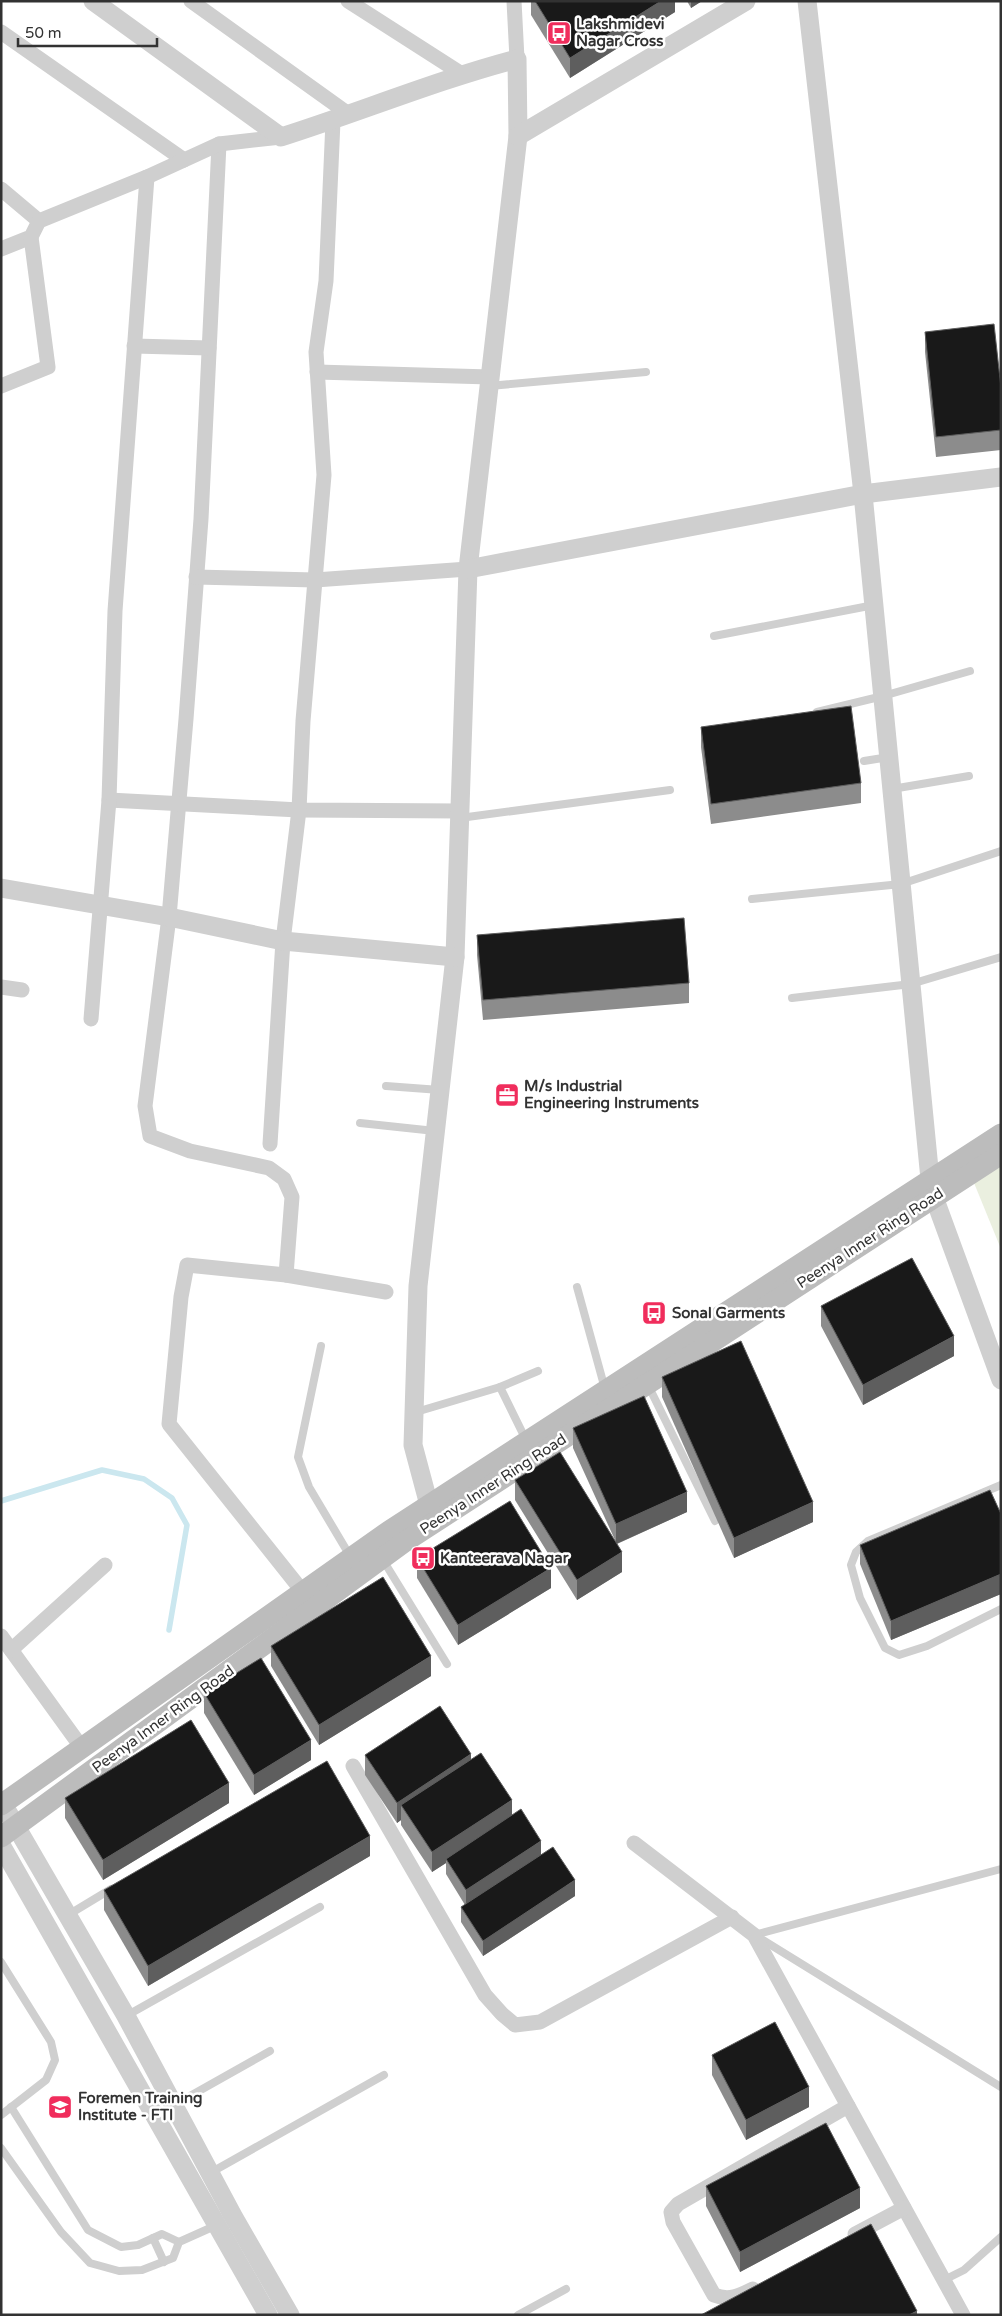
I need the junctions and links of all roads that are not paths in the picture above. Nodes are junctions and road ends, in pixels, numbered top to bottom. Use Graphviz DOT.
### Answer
graph roads {
  1 [pos="93,1"];
  2 [pos="191,1"];
  3 [pos="348,1"];
  4 [pos="514,1"];
  5 [pos="746,1"];
  6 [pos="807,1"];
  7 [pos="1,32"];
  8 [pos="517,59"];
  9 [pos="462,74"];
  10 [pos="342,118"];
  11 [pos="281,136"];
  12 [pos="518,136"];
  13 [pos="219,144"];
  14 [pos="184,160"];
  15 [pos="147,177"];
  16 [pos="1,189"];
  17 [pos="39,221"];
  18 [pos="31,237"];
  19 [pos="1,249"];
  20 [pos="134,346"];
  21 [pos="209,348"];
  22 [pos="317,372"];
  23 [pos="646,372"];
  24 [pos="490,382"];
  25 [pos="1,386"];
  26 [pos="1001,477"];
  27 [pos="863,494"];
  28 [pos="468,569"];
  29 [pos="196,576"];
  30 [pos="315,580"];
  31 [pos="874,606"];
  32 [pos="714,636"];
  33 [pos="970,671"];
  34 [pos="883,696"];
  35 [pos="806,714"];
  36 [pos="889,757"];
  37 [pos="864,761"];
  38 [pos="969,776"];
  39 [pos="892,789"];
  40 [pos="670,790"];
  41 [pos="109,800"];
  42 [pos="178,804"];
  43 [pos="299,810"];
  44 [pos="460,814"];
  45 [pos="1001,851"];
  46 [pos="901,884"];
  47 [pos="1,888"];
  48 [pos="752,898"];
  49 [pos="100,905"];
  50 [pos="169,917"];
  51 [pos="284,941"];
  52 [pos="455,957"];
  53 [pos="1001,957"];
  54 [pos="911,984"];
  55 [pos="1,987"];
  56 [pos="22,990"];
  57 [pos="792,998"];
  58 [pos="91,1019"];
  59 [pos="386,1086"];
  60 [pos="440,1090"];
  61 [pos="360,1123"];
  62 [pos="435,1132"];
  63 [pos="1001,1134"];
  64 [pos="270,1144"];
  65 [pos="1001,1154"];
  66 [pos="932,1188"];
  67 [pos="286,1275"];
  68 [pos="577,1287"];
  69 [pos="386,1292"];
  70 [pos="321,1346"];
  71 [pos="538,1371"];
  72 [pos="1001,1380"];
  73 [pos="648,1384"];
  74 [pos="500,1387"];
  75 [pos="605,1390"];
  76 [pos="414,1413"];
  77 [pos="526,1442"];
  78 [pos="1001,1485"];
  79 [pos="433,1513"];
  80 [pos="715,1521"];
  81 [pos="351,1558"];
  82 [pos="382,1559"];
  83 [pos="105,1565"];
  84 [pos="303,1592"];
  85 [pos="1001,1610"];
  86 [pos="1,1636"];
  87 [pos="11,1650"];
  88 [pos="447,1664"];
  89 [pos="82,1748"];
  90 [pos="353,1766"];
  91 [pos="2,1804"];
  92 [pos="9,1832"];
  93 [pos="634,1843"];
  94 [pos="1,1846"];
  95 [pos="1001,1869"];
  96 [pos="118,1885"];
  97 [pos="320,1907"];
  98 [pos="68,1915"];
  99 [pos="732,1917"];
  100 [pos="754,1935"];
  101 [pos="1,1962"];
  102 [pos="126,2016"];
  103 [pos="270,2051"];
  104 [pos="384,2075"];
  105 [pos="1001,2087"];
  106 [pos="174,2105"];
  107 [pos="848,2106"];
  108 [pos="11,2107"];
  109 [pos="1,2115"];
  110 [pos="1,2148"];
  111 [pos="210,2173"];
  112 [pos="904,2208"];
  113 [pos="225,2220"];
  114 [pos="1001,2237"];
  115 [pos="153,2238"];
  116 [pos="844,2240"];
  117 [pos="179,2242"];
  118 [pos="164,2262"];
  119 [pos="944,2280"];
  120 [pos="766,2282"];
  121 [pos="566,2288"];
  122 [pos="268,2315"];
  123 [pos="290,2315"];
  124 [pos="518,2315"];
  125 [pos="963,2315"];
  1 -- 11 [label="street"];
  2 -- 10 [label="street"];
  3 -- 9 [label="street"];
  4 -- 8 [label="street"];
  5 -- 12 [label="street"];
  6 -- 27 [label="street"];
  7 -- 14 [label="street"];
  8 -- 9 [label="street"];
  8 -- 12 [label="street"];
  9 -- 10 [label="street"];
  10 -- 11 [label="street"];
  10 -- 22 [label="street"];
  11 -- 13 [label="street"];
  12 -- 24 [label="street"];
  13 -- 14 [label="street"];
  13 -- 21 [label="street"];
  14 -- 15 [label="street"];
  15 -- 17 [label="street"];
  15 -- 20 [label="street"];
  16 -- 17 [label="street"];
  17 -- 18 [label="street"];
  18 -- 19 [label="street"];
  18 -- 25 [label="street"];
  20 -- 21 [label="street"];
  20 -- 41 [label="street"];
  21 -- 29 [label="street"];
  22 -- 24 [label="street"];
  22 -- 30 [label="street"];
  23 -- 24 [label="lane"];
  24 -- 28 [label="street"];
  26 -- 27 [label="street"];
  27 -- 28 [label="street"];
  27 -- 31 [label="street"];
  28 -- 30 [label="street"];
  28 -- 44 [label="street"];
  29 -- 30 [label="street"];
  29 -- 42 [label="street"];
  30 -- 43 [label="street"];
  31 -- 32 [label="lane"];
  31 -- 34 [label="street"];
  33 -- 34 [label="lane"];
  34 -- 35 [label="lane"];
  34 -- 36 [label="street"];
  36 -- 37 [label="lane"];
  36 -- 39 [label="street"];
  38 -- 39 [label="lane"];
  39 -- 46 [label="street"];
  40 -- 44 [label="lane"];
  41 -- 42 [label="street"];
  41 -- 49 [label="street"];
  42 -- 43 [label="street"];
  42 -- 50 [label="street"];
  43 -- 44 [label="street"];
  43 -- 51 [label="street"];
  44 -- 52 [label="street"];
  45 -- 46 [label="lane"];
  46 -- 48 [label="lane"];
  46 -- 54 [label="street"];
  47 -- 49 [label="street"];
  49 -- 50 [label="street"];
  49 -- 58 [label="street"];
  50 -- 51 [label="street"];
  50 -- 67 [label="street"];
  51 -- 52 [label="street"];
  51 -- 64 [label="street"];
  52 -- 60 [label="street"];
  53 -- 54 [label="lane"];
  54 -- 57 [label="lane"];
  54 -- 66 [label="street"];
  55 -- 56 [label="street"];
  59 -- 60 [label="lane"];
  60 -- 62 [label="street"];
  61 -- 62 [label="lane"];
  62 -- 76 [label="street"];
  63 -- 66 [label="main road, Peenya Inner Ring Road"];
  65 -- 66 [label="main road, Peenya Inner Ring Road"];
  66 -- 72 [label="street"];
  66 -- 73 [label="main road, Peenya Inner Ring Road"];
  66 -- 75 [label="main road, Peenya Inner Ring Road"];
  67 -- 69 [label="street"];
  67 -- 84 [label="street"];
  68 -- 75 [label="lane"];
  70 -- 81 [label="lane"];
  71 -- 74 [label="lane"];
  73 -- 79 [label="main road, Peenya Inner Ring Road"];
  73 -- 80 [label="lane"];
  74 -- 76 [label="lane"];
  74 -- 77 [label="lane"];
  75 -- 77 [label="main road, Peenya Inner Ring Road"];
  76 -- 79 [label="street"];
  77 -- 79 [label="main road, Peenya Inner Ring Road"];
  78 -- 85 [label="lane"];
  79 -- 81 [label="main road, Peenya Inner Ring Road"];
  79 -- 82 [label="main road, Peenya Inner Ring Road"];
  81 -- 84 [label="main road, Peenya Inner Ring Road"];
  82 -- 88 [label="lane"];
  82 -- 92 [label="main road, Peenya Inner Ring Road"];
  83 -- 87 [label="street"];
  84 -- 89 [label="main road, Peenya Inner Ring Road"];
  86 -- 87 [label="street"];
  87 -- 89 [label="street"];
  89 -- 91 [label="main road, Peenya Inner Ring Road"];
  90 -- 99 [label="street"];
  91 -- 92 [label="street"];
  92 -- 98 [label="street"];
  93 -- 99 [label="street"];
  94 -- 113 [label="street"];
  95 -- 100 [label="lane"];
  96 -- 98 [label="lane"];
  97 -- 102 [label="lane"];
  98 -- 102 [label="street"];
  99 -- 100 [label="street"];
  100 -- 105 [label="lane"];
  100 -- 107 [label="street"];
  101 -- 108 [label="lane"];
  102 -- 106 [label="street"];
  103 -- 106 [label="lane"];
  104 -- 111 [label="lane"];
  106 -- 111 [label="street"];
  107 -- 112 [label="street"];
  107 -- 120 [label="street"];
  108 -- 109 [label="lane"];
  108 -- 115 [label="lane"];
  110 -- 118 [label="lane"];
  111 -- 113 [label="street"];
  112 -- 116 [label="street"];
  112 -- 119 [label="street"];
  113 -- 117 [label="lane"];
  113 -- 122 [label="street"];
  113 -- 123 [label="street"];
  114 -- 119 [label="lane"];
  115 -- 117 [label="lane"];
  115 -- 118 [label="lane"];
  117 -- 118 [label="lane"];
  119 -- 125 [label="street"];
  121 -- 124 [label="lane"];
}
